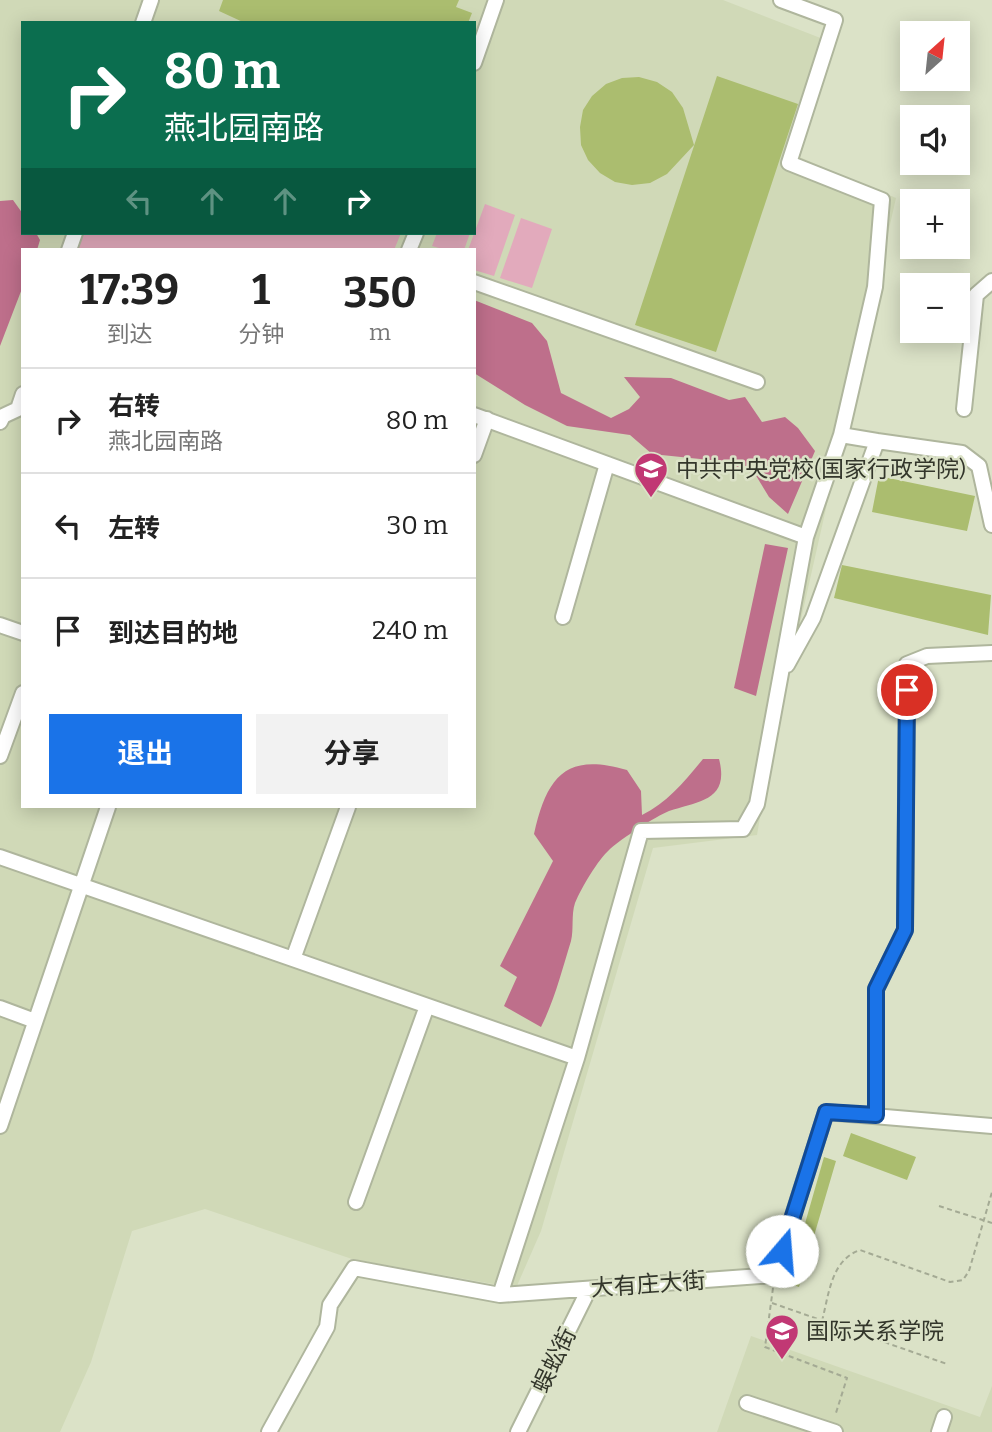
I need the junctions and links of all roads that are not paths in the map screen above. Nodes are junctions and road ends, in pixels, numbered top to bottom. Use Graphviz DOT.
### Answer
graph roads {
  1 [pos="151,0"];
  2 [pos="496,0"];
  3 [pos="781,0"];
  4 [pos="145,21"];
  5 [pos="476,57"];
  6 [pos="992,281"];
  7 [pos="476,283"];
  8 [pos="757,382"];
  9 [pos="964,409"];
  10 [pos="20,410"];
  11 [pos="481,417"];
  12 [pos="1,418"];
  13 [pos="841,435"];
  14 [pos="877,441"];
  15 [pos="476,444"];
  16 [pos="607,464"];
  17 [pos="992,525"];
  18 [pos="806,537"];
  19 [pos="563,617"];
  20 [pos="0,625"];
  21 [pos="21,632"];
  22 [pos="992,653"];
  23 [pos="780,679"];
  24 [pos="21,698"];
  25 [pos="0,756"];
  26 [pos="108,808"];
  27 [pos="348,808"];
  28 [pos="0,857"];
  29 [pos="81,886"];
  30 [pos="293,959"];
  31 [pos="427,1006"];
  32 [pos="0,1008"];
  33 [pos="35,1021"];
  34 [pos="577,1058"];
  35 [pos="876,1115"];
  36 [pos="0,1126"];
  37 [pos="992,1126"];
  38 [pos="356,1202"];
  39 [pos="589,1289"];
  40 [pos="499,1295"];
  41 [pos="747,1403"];
  42 [pos="944,1417"];
  43 [pos="269,1432"];
  44 [pos="518,1432"];
  45 [pos="832,1432"];
  46 [pos="939,1432"];
  1 -- 4 [label="street"];
  2 -- 5 [label="street"];
  3 -- 13 [label="street"];
  6 -- 9 [label="street"];
  7 -- 8 [label="street"];
  10 -- 12 [label="street"];
  11 -- 15 [label="street"];
  11 -- 16 [label="street"];
  13 -- 14 [label="street"];
  13 -- 18 [label="street"];
  14 -- 17 [label="street"];
  14 -- 23 [label="street"];
  16 -- 18 [label="street"];
  16 -- 19 [label="street"];
  18 -- 23 [label="street"];
  20 -- 21 [label="street"];
  22 -- 35 [label="street"];
  23 -- 34 [label="street"];
  24 -- 25 [label="street"];
  26 -- 29 [label="street"];
  27 -- 30 [label="street"];
  28 -- 29 [label="street"];
  29 -- 30 [label="street"];
  29 -- 33 [label="street"];
  30 -- 31 [label="street"];
  31 -- 34 [label="street"];
  31 -- 38 [label="street"];
  32 -- 33 [label="street"];
  33 -- 36 [label="street"];
  34 -- 40 [label="street"];
  35 -- 37 [label="street"];
  35 -- 39 [label="street, 大有庄大街"];
  39 -- 40 [label="street, 大有庄大街"];
  39 -- 44 [label="street, 蜈蚣街"];
  40 -- 43 [label="street, 大有庄大街"];
  41 -- 45 [label="street"];
  42 -- 46 [label="street"];
}
